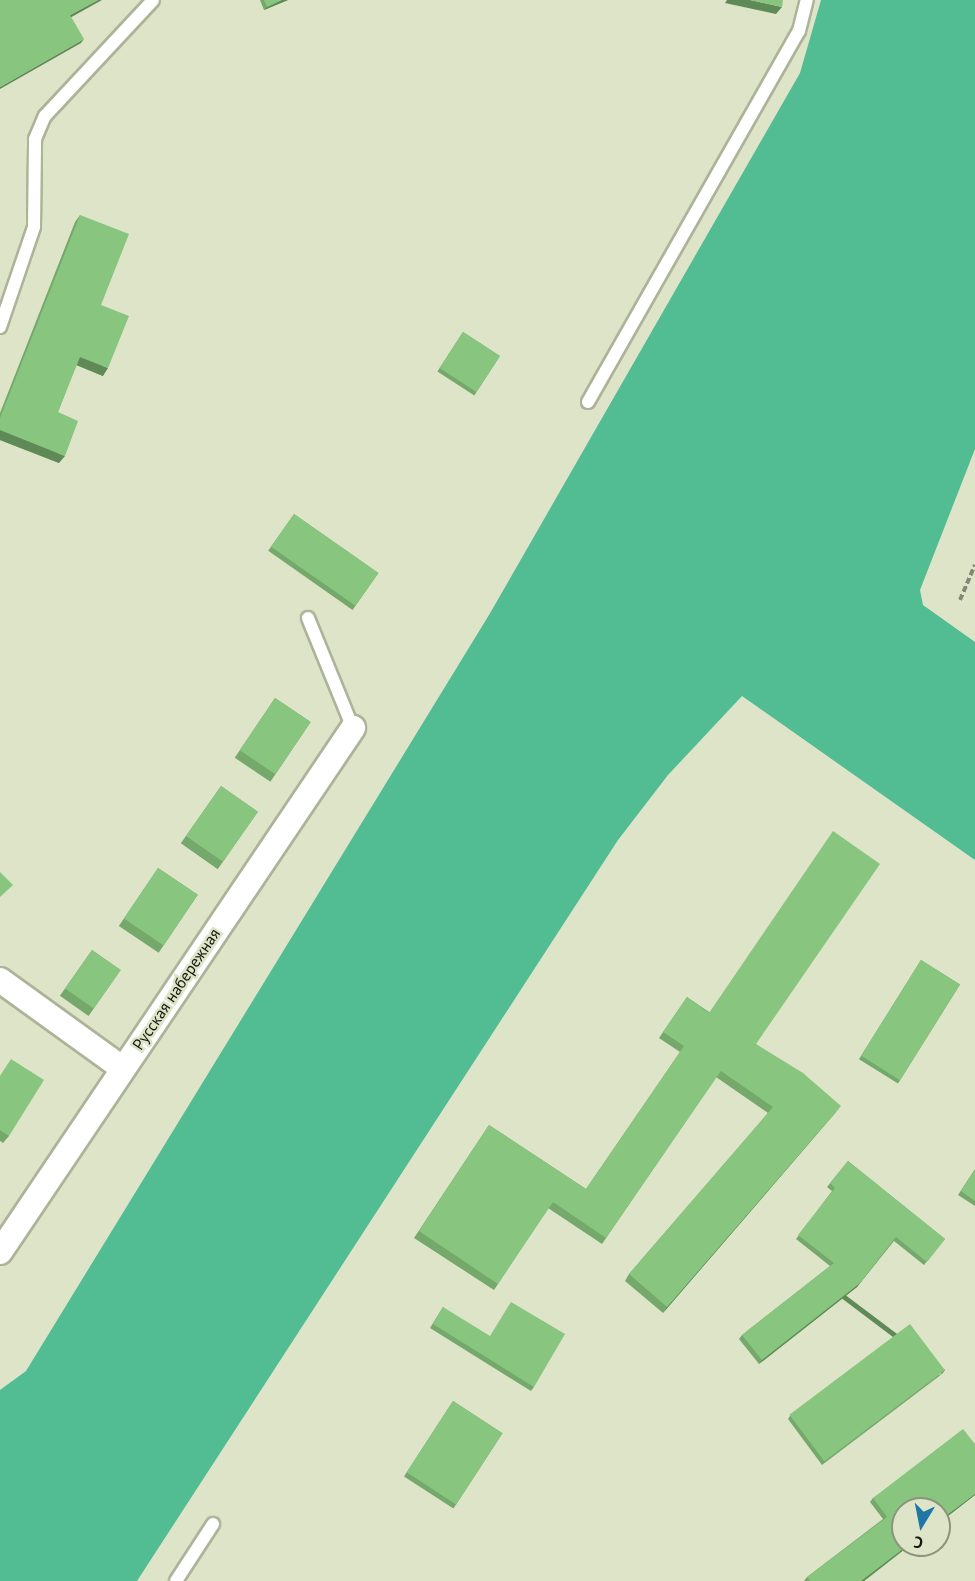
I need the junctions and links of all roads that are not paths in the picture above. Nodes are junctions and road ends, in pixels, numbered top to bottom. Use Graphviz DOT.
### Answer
graph roads {
  1 [pos="153,0"];
  2 [pos="807,0"];
  3 [pos="0,327"];
  4 [pos="588,402"];
  5 [pos="308,618"];
  6 [pos="353,728"];
  7 [pos="0,980"];
  8 [pos="122,1068"];
  9 [pos="0,1252"];
  10 [pos="213,1524"];
  11 [pos="176,1581"];
  1 -- 3 [label="lane"];
  2 -- 4 [label="lane"];
  5 -- 6 [label="lane"];
  6 -- 8 [label="street, Русская набережная"];
  7 -- 8 [label="street"];
  8 -- 9 [label="street, Русская набережная"];
  10 -- 11 [label="lane"];
}
